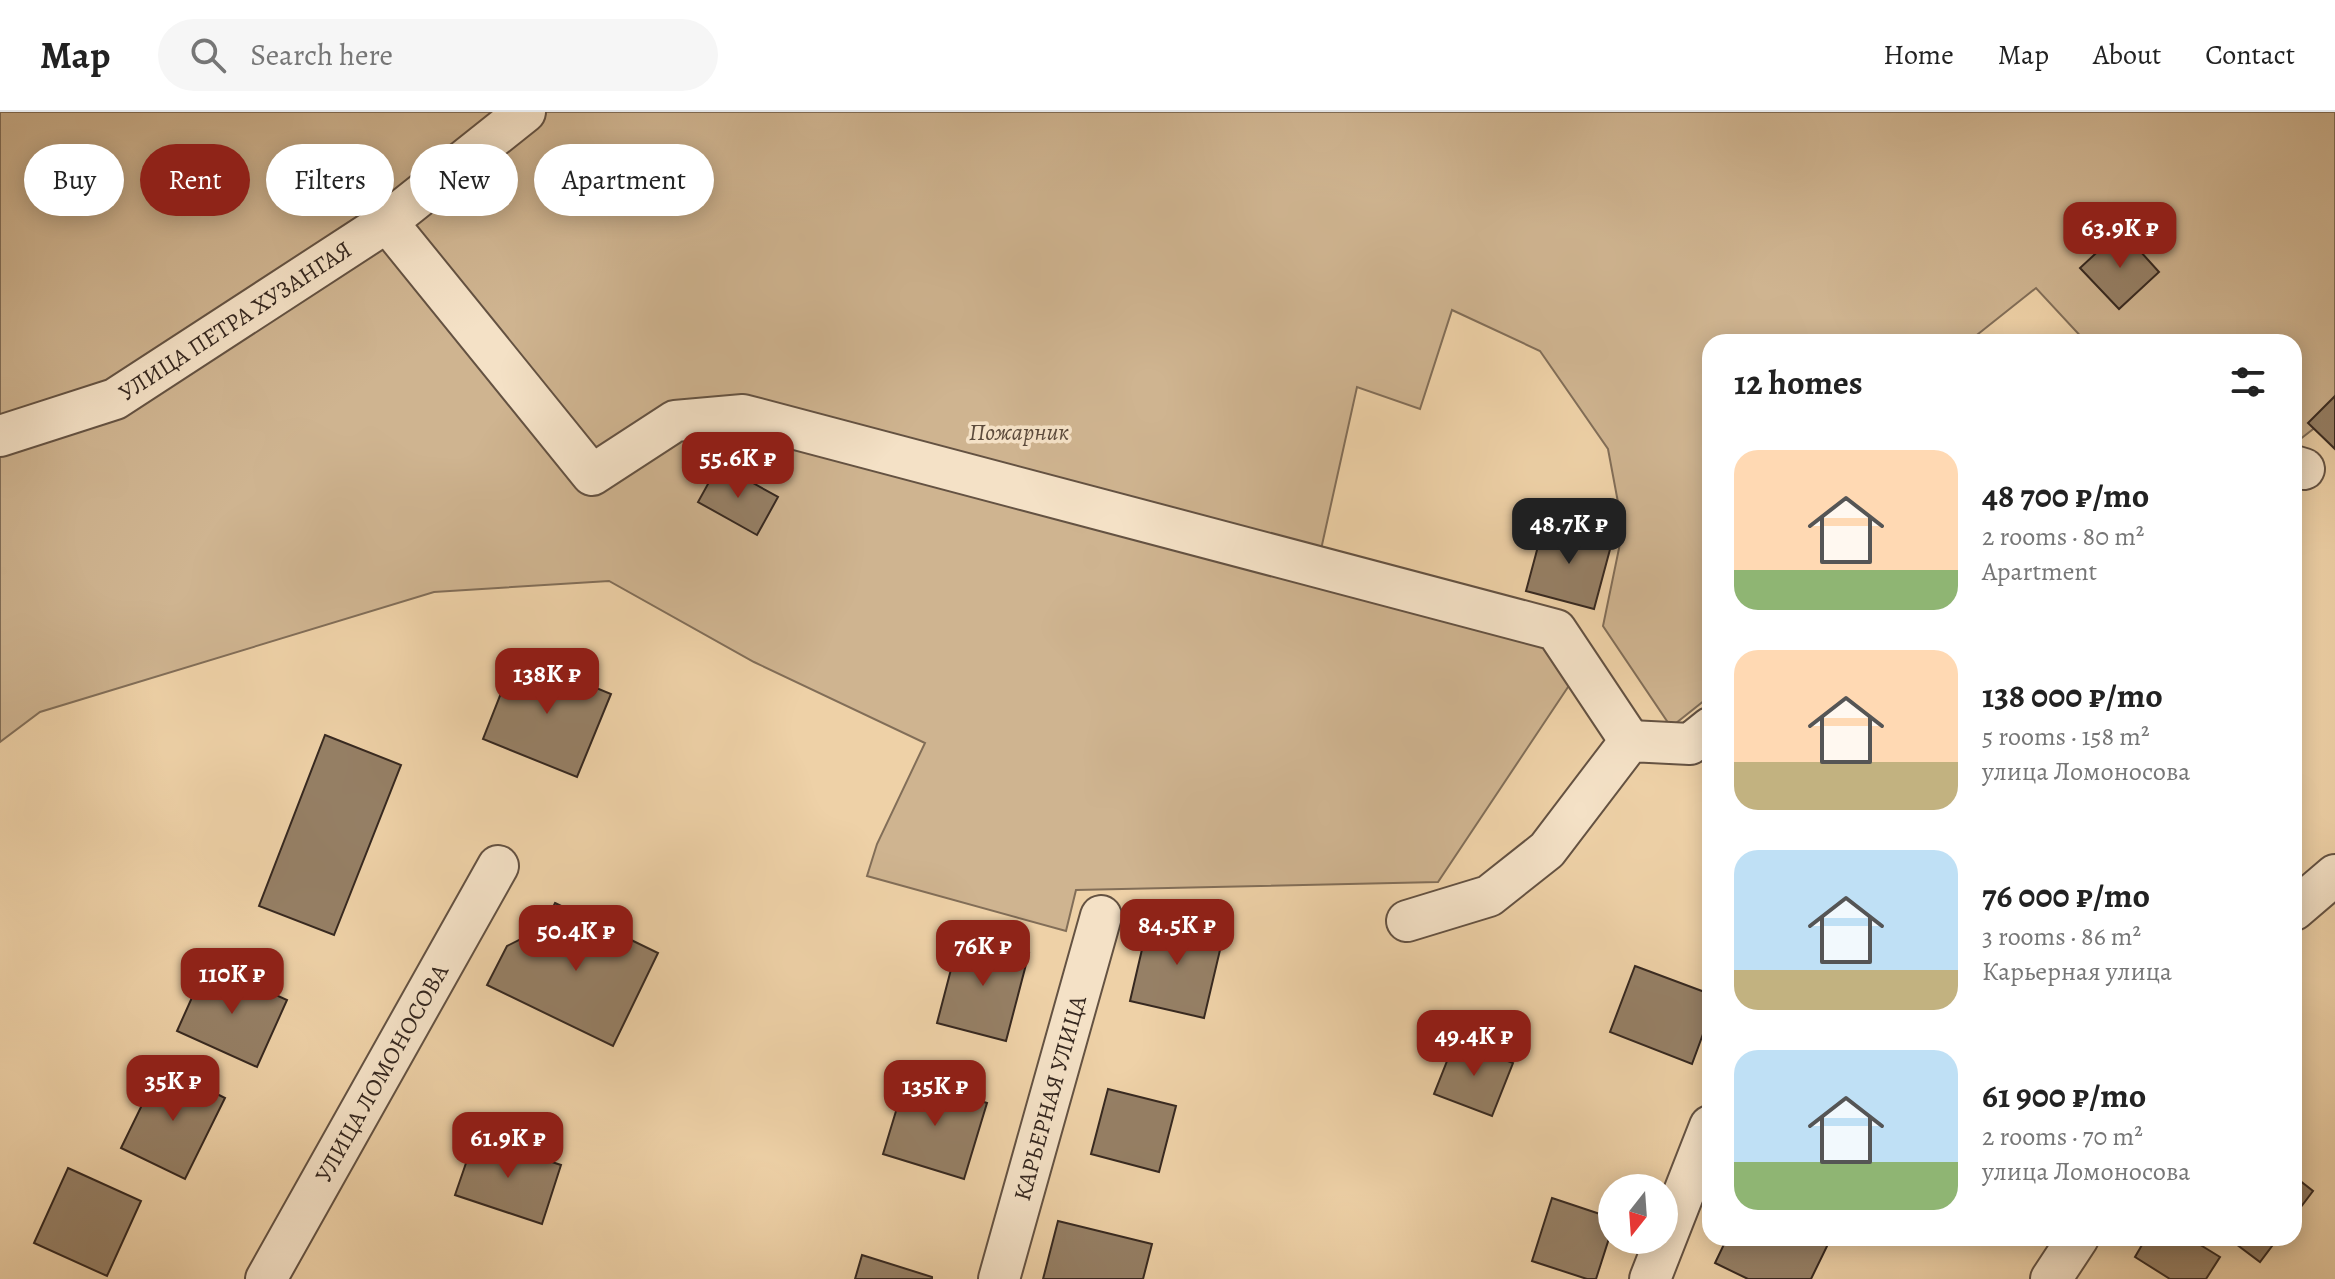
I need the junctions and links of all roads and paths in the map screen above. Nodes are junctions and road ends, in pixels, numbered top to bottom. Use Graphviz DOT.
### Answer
graph roads {
  1 [pos="525,112"];
  2 [pos="387,222"];
  3 [pos="0,436"];
  4 [pos="1630,741"];
  5 [pos="1702,746"];
  6 [pos="498,866"];
  7 [pos="2335,875"];
  8 [pos="2302,903"];
  9 [pos="1101,916"];
  10 [pos="1407,921"];
  11 [pos="1702,1146"];
  12 [pos="2073,1246"];
  13 [pos="266,1279"];
  14 [pos="999,1279"];
  15 [pos="1650,1279"];
  16 [pos="2051,1279"];
  1 -- 2 [label="street, УЛИЦА ПЕТРА ХУЗАНГАЯ"];
  2 -- 3 [label="street, УЛИЦА ПЕТРА ХУЗАНГАЯ"];
  2 -- 4 [label="street"];
  4 -- 5 [label="street"];
  4 -- 10 [label="street"];
  6 -- 13 [label="street, УЛИЦА ЛОМОНОСОВА"];
  7 -- 8 [label="street"];
  9 -- 14 [label="street, КАРЬЕРНАЯ УЛИЦА"];
  11 -- 15 [label="street"];
  12 -- 16 [label="street"];
}
